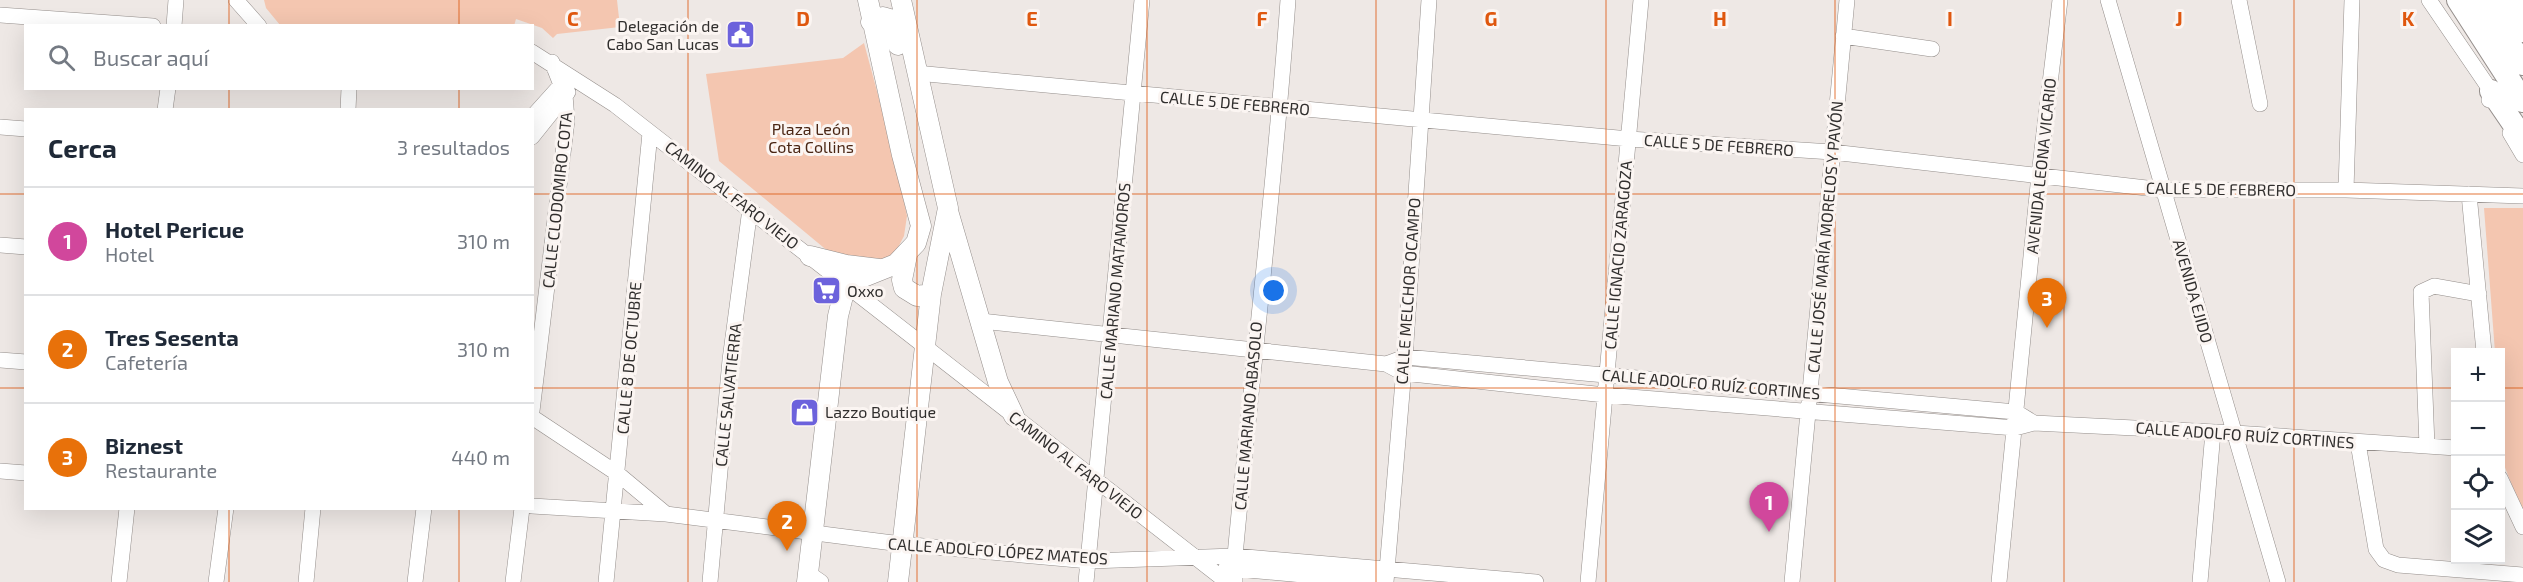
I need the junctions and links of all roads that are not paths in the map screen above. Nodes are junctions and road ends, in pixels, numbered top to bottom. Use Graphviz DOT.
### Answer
graph roads {
  1 [pos="176,0"];
  2 [pos="868,0"];
  3 [pos="901,0"];
  4 [pos="1142,0"];
  5 [pos="1288,0"];
  6 [pos="1429,0"];
  7 [pos="1641,0"];
  8 [pos="1847,0"];
  9 [pos="2060,0"];
  10 [pos="2108,0"];
  11 [pos="2239,0"];
  12 [pos="2352,0"];
  13 [pos="2429,0"];
  14 [pos="2457,0"];
  15 [pos="2480,0"];
  16 [pos="2503,0"];
  17 [pos="2520,0"];
  18 [pos="241,3"];
  19 [pos="2523,5"];
  20 [pos="0,15"];
  21 [pos="871,22"];
  22 [pos="125,24"];
  23 [pos="174,24"];
  24 [pos="257,24"];
  25 [pos="2523,31"];
  26 [pos="1843,36"];
  27 [pos="1932,49"];
  28 [pos="534,53"];
  29 [pos="2523,64"];
  30 [pos="916,73"];
  31 [pos="570,84"];
  32 [pos="168,90"];
  33 [pos="349,90"];
  34 [pos="2491,91"];
  35 [pos="1132,93"];
  36 [pos="2521,97"];
  37 [pos="2260,104"];
  38 [pos="1281,107"];
  39 [pos="165,108"];
  40 [pos="348,108"];
  41 [pos="534,115"];
  42 [pos="1419,119"];
  43 [pos="0,127"];
  44 [pos="24,129"];
  45 [pos="534,133"];
  46 [pos="651,133"];
  47 [pos="2523,138"];
  48 [pos="1629,139"];
  49 [pos="1832,152"];
  50 [pos="2523,155"];
  51 [pos="2039,175"];
  52 [pos="2164,190"];
  53 [pos="2346,190"];
  54 [pos="2469,194"];
  55 [pos="2523,196"];
  56 [pos="948,208"];
  57 [pos="750,209"];
  58 [pos="0,245"];
  59 [pos="24,247"];
  60 [pos="906,255"];
  61 [pos="810,256"];
  62 [pos="882,269"];
  63 [pos="846,284"];
  64 [pos="931,294"];
  65 [pos="2479,294"];
  66 [pos="981,321"];
  67 [pos="1112,335"];
  68 [pos="536,347"];
  69 [pos="925,348"];
  70 [pos="2484,348"];
  71 [pos="1254,350"];
  72 [pos="1405,357"];
  73 [pos="0,360"];
  74 [pos="24,362"];
  75 [pos="1386,364"];
  76 [pos="1403,373"];
  77 [pos="1607,375"];
  78 [pos="534,379"];
  79 [pos="1811,393"];
  80 [pos="1605,395"];
  81 [pos="2016,412"];
  82 [pos="1809,413"];
  83 [pos="1014,416"];
  84 [pos="534,418"];
  85 [pos="2034,423"];
  86 [pos="2015,428"];
  87 [pos="2213,432"];
  88 [pos="2235,433"];
  89 [pos="2358,442"];
  90 [pos="2427,446"];
  91 [pos="2451,448"];
  92 [pos="0,471"];
  93 [pos="24,473"];
  94 [pos="618,474"];
  95 [pos="1098,481"];
  96 [pos="2505,489"];
  97 [pos="534,506"];
  98 [pos="613,509"];
  99 [pos="127,510"];
  100 [pos="226,510"];
  101 [pos="312,510"];
  102 [pos="424,510"];
  103 [pos="522,510"];
  104 [pos="666,514"];
  105 [pos="715,520"];
  106 [pos="2523,527"];
  107 [pos="812,533"];
  108 [pos="901,544"];
  109 [pos="1089,561"];
  110 [pos="1203,562"];
  111 [pos="1233,572"];
  112 [pos="2523,575"];
  113 [pos="1384,578"];
  114 [pos="812,579"];
  115 [pos="119,582"];
  116 [pos="216,582"];
  117 [pos="306,582"];
  118 [pos="415,582"];
  119 [pos="513,582"];
  120 [pos="606,582"];
  121 [pos="710,582"];
  122 [pos="898,582"];
  123 [pos="1086,582"];
  124 [pos="1536,582"];
  125 [pos="1588,582"];
  126 [pos="1792,582"];
  127 [pos="1999,582"];
  128 [pos="2200,582"];
  129 [pos="2278,582"];
  1 -- 23 [label="street"];
  2 -- 21 [label="main road"];
  3 -- 30 [label="main road"];
  4 -- 35 [label="street, CALLE MARIANO MATAMOROS"];
  5 -- 38 [label="street, CALLE MARIANO ABASOLO"];
  6 -- 42 [label="street, CALLE MELCHOR OCAMPO"];
  7 -- 48 [label="street, CALLE IGNACIO ZARAGOZA"];
  8 -- 26 [label="street, CALLE JOSÉ MARÍA MORELOS Y PAVÓN"];
  9 -- 51 [label="street, AVENIDA LEONA VICARIO"];
  10 -- 52 [label="street, AVENIDA EJIDO"];
  11 -- 37 [label="street"];
  12 -- 53 [label="street"];
  13 -- 34 [label="street"];
  14 -- 36 [label="highway"];
  15 -- 29 [label="highway"];
  16 -- 25 [label="highway"];
  17 -- 19 [label="street"];
  18 -- 24 [label="street"];
  20 -- 22 [label="street"];
  21 -- 30 [label="main road"];
  21 -- 60 [label="main road"];
  26 -- 27 [label="street"];
  26 -- 49 [label="street, CALLE JOSÉ MARÍA MORELOS Y PAVÓN"];
  28 -- 31 [label="street, CALLE CLODOMIRO COTA"];
  30 -- 35 [label="street, CALLE 5 DE FEBRERO"];
  30 -- 56 [label="main road"];
  31 -- 41 [label="street"];
  31 -- 45 [label="street"];
  31 -- 46 [label="street, CAMINO AL FARO VIEJO"];
  31 -- 68 [label="street, CALLE CLODOMIRO COTA"];
  32 -- 39 [label="street"];
  33 -- 40 [label="street"];
  34 -- 47 [label="highway"];
  34 -- 50 [label="street"];
  35 -- 38 [label="street, CALLE 5 DE FEBRERO"];
  35 -- 67 [label="street, CALLE MARIANO MATAMOROS"];
  38 -- 42 [label="street, CALLE 5 DE FEBRERO"];
  38 -- 71 [label="street, CALLE MARIANO ABASOLO"];
  42 -- 48 [label="street, CALLE 5 DE FEBRERO"];
  42 -- 72 [label="street, CALLE MELCHOR OCAMPO"];
  43 -- 44 [label="street"];
  46 -- 57 [label="street, CAMINO AL FARO VIEJO"];
  46 -- 94 [label="street, CALLE 8 DE OCTUBRE"];
  48 -- 49 [label="street, CALLE 5 DE FEBRERO"];
  48 -- 77 [label="street, CALLE IGNACIO ZARAGOZA"];
  49 -- 51 [label="street, CALLE 5 DE FEBRERO"];
  49 -- 79 [label="street, CALLE JOSÉ MARÍA MORELOS Y PAVÓN"];
  51 -- 52 [label="street, CALLE 5 DE FEBRERO"];
  51 -- 81 [label="street, AVENIDA LEONA VICARIO"];
  52 -- 53 [label="street, CALLE 5 DE FEBRERO"];
  52 -- 88 [label="street, AVENIDA EJIDO"];
  53 -- 54 [label="street, CALLE 5 DE FEBRERO"];
  54 -- 55 [label="street, CALLE 5 DE FEBRERO"];
  54 -- 65 [label="street"];
  56 -- 64 [label="main road"];
  56 -- 66 [label="main road"];
  57 -- 61 [label="street, CAMINO AL FARO VIEJO"];
  57 -- 105 [label="street, CALLE SALVATIERRA"];
  58 -- 59 [label="street"];
  60 -- 62 [label="main road"];
  60 -- 64 [label="main road"];
  61 -- 62 [label="main road"];
  61 -- 63 [label="street, CAMINO AL FARO VIEJO"];
  62 -- 63 [label="main road"];
  63 -- 69 [label="street, CAMINO AL FARO VIEJO"];
  63 -- 107 [label="main road"];
  64 -- 69 [label="main road"];
  65 -- 70 [label="street"];
  65 -- 90 [label="street"];
  66 -- 67 [label="street, CALLE ADOLFO RUÍZ CORTINES"];
  66 -- 83 [label="main road"];
  67 -- 71 [label="street, CALLE ADOLFO RUÍZ CORTINES"];
  67 -- 95 [label="street, CALLE MARIANO MATAMOROS"];
  68 -- 78 [label="street, CALLE CLODOMIRO COTA"];
  69 -- 83 [label="street, CAMINO AL FARO VIEJO"];
  69 -- 108 [label="main road"];
  71 -- 75 [label="street, CALLE ADOLFO RUÍZ CORTINES"];
  71 -- 111 [label="street, CALLE MARIANO ABASOLO"];
  72 -- 75 [label="street, CALLE ADOLFO RUÍZ CORTINES"];
  72 -- 76 [label="street, CALLE MELCHOR OCAMPO"];
  72 -- 77 [label="street, CALLE ADOLFO RUÍZ CORTINES"];
  73 -- 74 [label="street"];
  75 -- 76 [label="street, CALLE ADOLFO RUÍZ CORTINES"];
  76 -- 80 [label="street, CALLE ADOLFO RUÍZ CORTINES"];
  76 -- 113 [label="street, CALLE MELCHOR OCAMPO"];
  77 -- 79 [label="street, CALLE ADOLFO RUÍZ CORTINES"];
  77 -- 80 [label="street, CALLE IGNACIO ZARAGOZA"];
  79 -- 81 [label="street, CALLE ADOLFO RUÍZ CORTINES"];
  79 -- 82 [label="street, CALLE JOSÉ MARÍA MORELOS Y PAVÓN"];
  80 -- 82 [label="street, CALLE ADOLFO RUÍZ CORTINES"];
  80 -- 125 [label="street, CALLE IGNACIO ZARAGOZA"];
  81 -- 85 [label="street, CALLE ADOLFO RUÍZ CORTINES"];
  81 -- 86 [label="street, AVENIDA LEONA VICARIO"];
  82 -- 86 [label="street, CALLE ADOLFO RUÍZ CORTINES"];
  82 -- 126 [label="street, CALLE JOSÉ MARÍA MORELOS Y PAVÓN"];
  83 -- 95 [label="street, CAMINO AL FARO VIEJO"];
  84 -- 94 [label="street"];
  85 -- 86 [label="street, CALLE ADOLFO RUÍZ CORTINES"];
  85 -- 87 [label="street, CALLE ADOLFO RUÍZ CORTINES"];
  86 -- 127 [label="street, AVENIDA LEONA VICARIO"];
  87 -- 88 [label="street, CALLE ADOLFO RUÍZ CORTINES"];
  87 -- 128 [label="street"];
  88 -- 89 [label="street, CALLE ADOLFO RUÍZ CORTINES"];
  88 -- 129 [label="street, AVENIDA EJIDO"];
  89 -- 90 [label="street, CALLE ADOLFO RUÍZ CORTINES"];
  89 -- 112 [label="street"];
  90 -- 91 [label="street, CALLE ADOLFO RUÍZ CORTINES"];
  92 -- 93 [label="street"];
  94 -- 98 [label="street, CALLE 8 DE OCTUBRE"];
  94 -- 104 [label="street"];
  95 -- 109 [label="street, CALLE MARIANO MATAMOROS"];
  95 -- 110 [label="street, CAMINO AL FARO VIEJO"];
  96 -- 106 [label="street"];
  97 -- 98 [label="street, CALLE ADOLFO LÓPEZ MATEOS"];
  98 -- 104 [label="street, CALLE ADOLFO LÓPEZ MATEOS"];
  98 -- 120 [label="street, CALLE 8 DE OCTUBRE"];
  99 -- 115 [label="street"];
  100 -- 116 [label="street"];
  101 -- 117 [label="street"];
  102 -- 118 [label="street"];
  103 -- 119 [label="street"];
  104 -- 105 [label="street, CALLE ADOLFO LÓPEZ MATEOS"];
  105 -- 107 [label="street, CALLE ADOLFO LÓPEZ MATEOS"];
  105 -- 121 [label="street, CALLE SALVATIERRA"];
  107 -- 108 [label="street, CALLE ADOLFO LÓPEZ MATEOS"];
  107 -- 114 [label="main road"];
  108 -- 109 [label="street, CALLE ADOLFO LÓPEZ MATEOS"];
  108 -- 122 [label="main road"];
  109 -- 110 [label="street, CALLE ADOLFO LÓPEZ MATEOS"];
  109 -- 123 [label="street, CALLE MARIANO MATAMOROS"];
  110 -- 111 [label="street, CALLE ADOLFO LÓPEZ MATEOS"];
  111 -- 113 [label="street, CALLE ADOLFO LÓPEZ MATEOS"];
  113 -- 124 [label="street, CALLE ADOLFO LÓPEZ MATEOS"];
}
